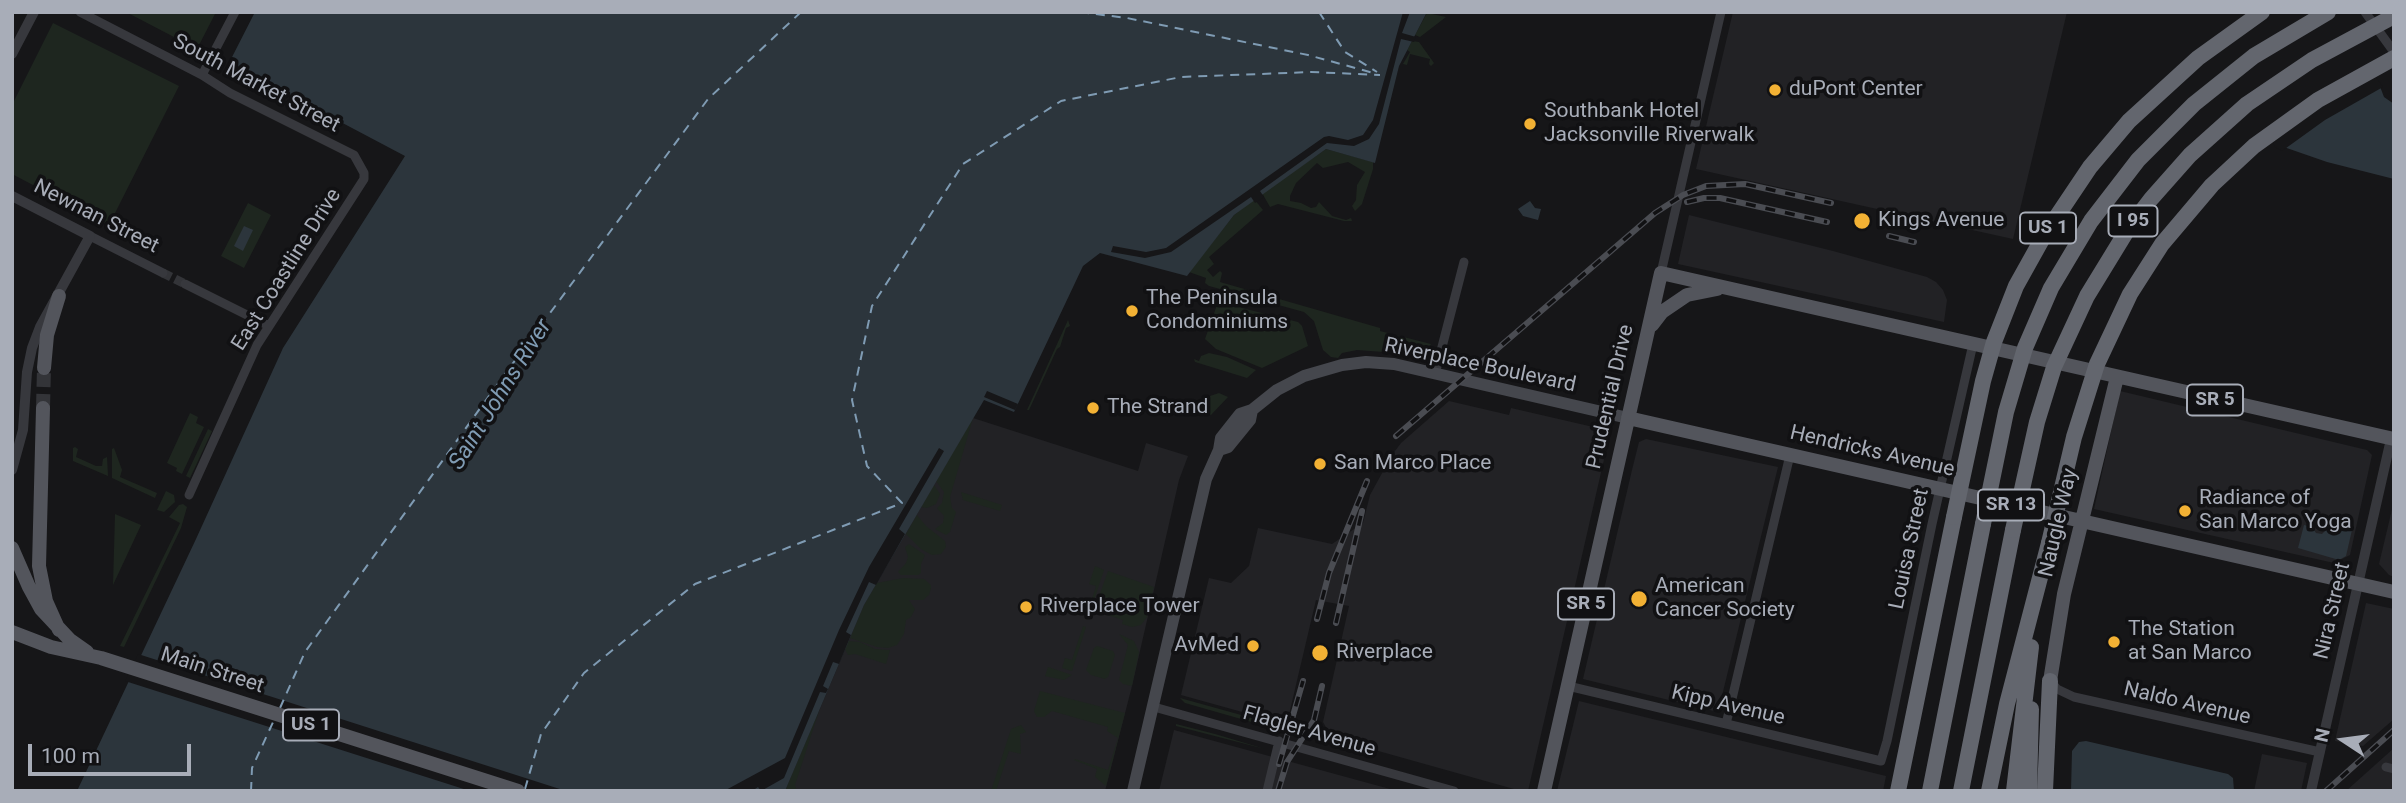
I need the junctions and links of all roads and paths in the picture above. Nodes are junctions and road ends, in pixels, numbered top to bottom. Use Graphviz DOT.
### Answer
graph roads {
  1 [pos="34,12"];
  2 [pos="80,12"];
  3 [pos="234,12"];
  4 [pos="1720,12"];
  5 [pos="2262,12"];
  6 [pos="2328,12"];
  7 [pos="2365,12"];
  8 [pos="2394,16"];
  9 [pos="2394,51"];
  10 [pos="12,54"];
  11 [pos="2394,58"];
  12 [pos="202,75"];
  13 [pos="364,179"];
  14 [pos="12,196"];
  15 [pos="90,236"];
  16 [pos="1464,262"];
  17 [pos="163,273"];
  18 [pos="1661,273"];
  19 [pos="185,284"];
  20 [pos="1727,288"];
  21 [pos="59,296"];
  22 [pos="269,326"];
  23 [pos="1649,328"];
  24 [pos="1973,344"];
  25 [pos="44,368"];
  26 [pos="1435,374"];
  27 [pos="2117,377"];
  28 [pos="43,408"];
  29 [pos="1628,418"];
  30 [pos="2393,439"];
  31 [pos="1790,455"];
  32 [pos="12,470"];
  33 [pos="1940,489"];
  34 [pos="189,495"];
  35 [pos="2081,521"];
  36 [pos="2049,543"];
  37 [pos="12,548"];
  38 [pos="2358,584"];
  39 [pos="2394,592"];
  40 [pos="2036,612"];
  41 [pos="59,630"];
  42 [pos="12,632"];
  43 [pos="101,658"];
  44 [pos="2050,681"];
  45 [pos="1568,686"];
  46 [pos="1154,707"];
  47 [pos="1726,724"];
  48 [pos="1279,741"];
  49 [pos="2320,752"];
  50 [pos="1881,761"];
  51 [pos="518,791"];
  52 [pos="1133,791"];
  53 [pos="1267,791"];
  54 [pos="1454,791"];
  55 [pos="1544,791"];
  56 [pos="1898,791"];
  57 [pos="1930,791"];
  58 [pos="1961,791"];
  59 [pos="1989,791"];
  60 [pos="2014,791"];
  61 [pos="2029,791"];
  62 [pos="2045,791"];
  63 [pos="2311,791"];
  1 -- 10 [label="street"];
  2 -- 12 [label="street, South Market Street"];
  3 -- 12 [label="street"];
  4 -- 18 [label="street, Prudential Drive"];
  5 -- 56 [label="highway, US 1, bridge"];
  6 -- 57 [label="highway, I 95, bridge"];
  7 -- 9 [label="street"];
  8 -- 58 [label="highway, I 95, bridge"];
  11 -- 36 [label="highway, bridge"];
  12 -- 13 [label="street, South Market Street"];
  13 -- 22 [label="street, East Coastline Drive"];
  14 -- 15 [label="street, Newnan Street"];
  15 -- 17 [label="street, Newnan Street"];
  15 -- 21 [label="street"];
  16 -- 26 [label="street"];
  18 -- 20 [label="main road, SR 5"];
  18 -- 23 [label="main road, Prudential Drive / SR 5"];
  19 -- 22 [label="street"];
  20 -- 23 [label="main road, SR 5"];
  20 -- 24 [label="main road, SR 5"];
  21 -- 25 [label="main road"];
  21 -- 32 [label="street"];
  22 -- 34 [label="street, East Coastline Drive"];
  23 -- 29 [label="main road, Prudential Drive / SR 5"];
  24 -- 27 [label="main road, SR 5"];
  24 -- 33 [label="street, Louisa Street"];
  26 -- 29 [label="main road, Riverplace Boulevard"];
  26 -- 46 [label="main road, Riverplace Boulevard"];
  27 -- 30 [label="main road, SR 5"];
  27 -- 35 [label="main road, Naugle Way"];
  28 -- 41 [label="main road"];
  29 -- 31 [label="main road, Hendricks Avenue / SR 13"];
  29 -- 45 [label="main road, Prudential Drive / SR 5"];
  30 -- 38 [label="street, Nira Street"];
  31 -- 33 [label="main road, Hendricks Avenue / SR 13"];
  31 -- 47 [label="street"];
  33 -- 35 [label="main road, Hendricks Avenue / SR 13"];
  33 -- 50 [label="street, Louisa Street"];
  35 -- 38 [label="main road, Hendricks Avenue / SR 13"];
  35 -- 44 [label="main road, Naugle Way"];
  36 -- 40 [label="highway"];
  36 -- 59 [label="highway"];
  37 -- 41 [label="main road, US 1"];
  38 -- 39 [label="main road, Hendricks Avenue / SR 13"];
  38 -- 49 [label="street, Nira Street"];
  40 -- 60 [label="highway"];
  40 -- 61 [label="highway"];
  41 -- 43 [label="main road, US 1"];
  42 -- 43 [label="main road, Main Street / US 1"];
  43 -- 51 [label="main road, Main Street / US 1"];
  44 -- 49 [label="street, Naldo Avenue"];
  44 -- 62 [label="highway"];
  45 -- 47 [label="street, Kipp Avenue"];
  45 -- 55 [label="main road, Prudential Drive / SR 5"];
  46 -- 48 [label="street, Flagler Avenue"];
  46 -- 52 [label="main road, Riverplace Boulevard"];
  47 -- 50 [label="street, Kipp Avenue"];
  48 -- 53 [label="street"];
  48 -- 54 [label="street, Flagler Avenue"];
  49 -- 63 [label="street, Nira Street"];
}
